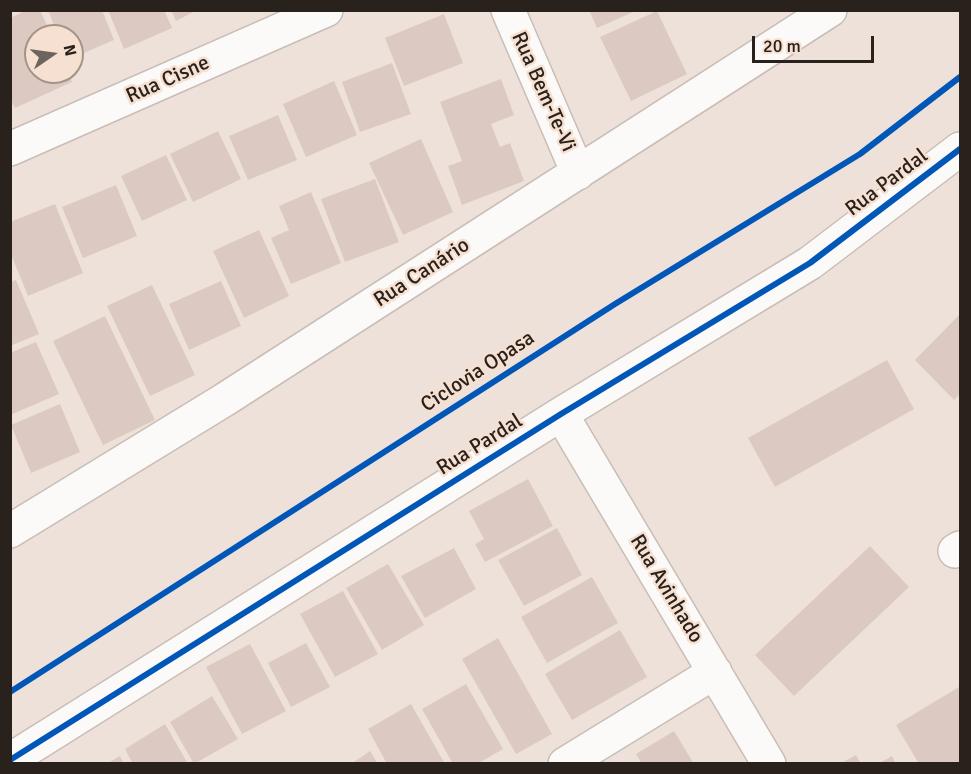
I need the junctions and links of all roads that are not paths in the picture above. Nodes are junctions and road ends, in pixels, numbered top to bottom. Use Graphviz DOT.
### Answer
graph roads {
  1 [pos="326,10"];
  2 [pos="508,10"];
  3 [pos="830,10"];
  4 [pos="10,149"];
  5 [pos="960,149"];
  6 [pos="578,173"];
  7 [pos="561,414"];
  8 [pos="10,531"];
  9 [pos="715,672"];
  10 [pos="10,760"];
  11 [pos="565,764"];
  12 [pos="770,764"];
  1 -- 4 [label="street, Rua Cisne"];
  2 -- 6 [label="street, Rua Bem-Te-Vi"];
  3 -- 6 [label="street, Rua Canário"];
  5 -- 7 [label="street, Rua Pardal"];
  6 -- 8 [label="street, Rua Canário"];
  7 -- 9 [label="street, Rua Avinhado"];
  7 -- 10 [label="street, Rua Pardal"];
  9 -- 11 [label="street"];
  9 -- 12 [label="street, Rua Avinhado"];
}
